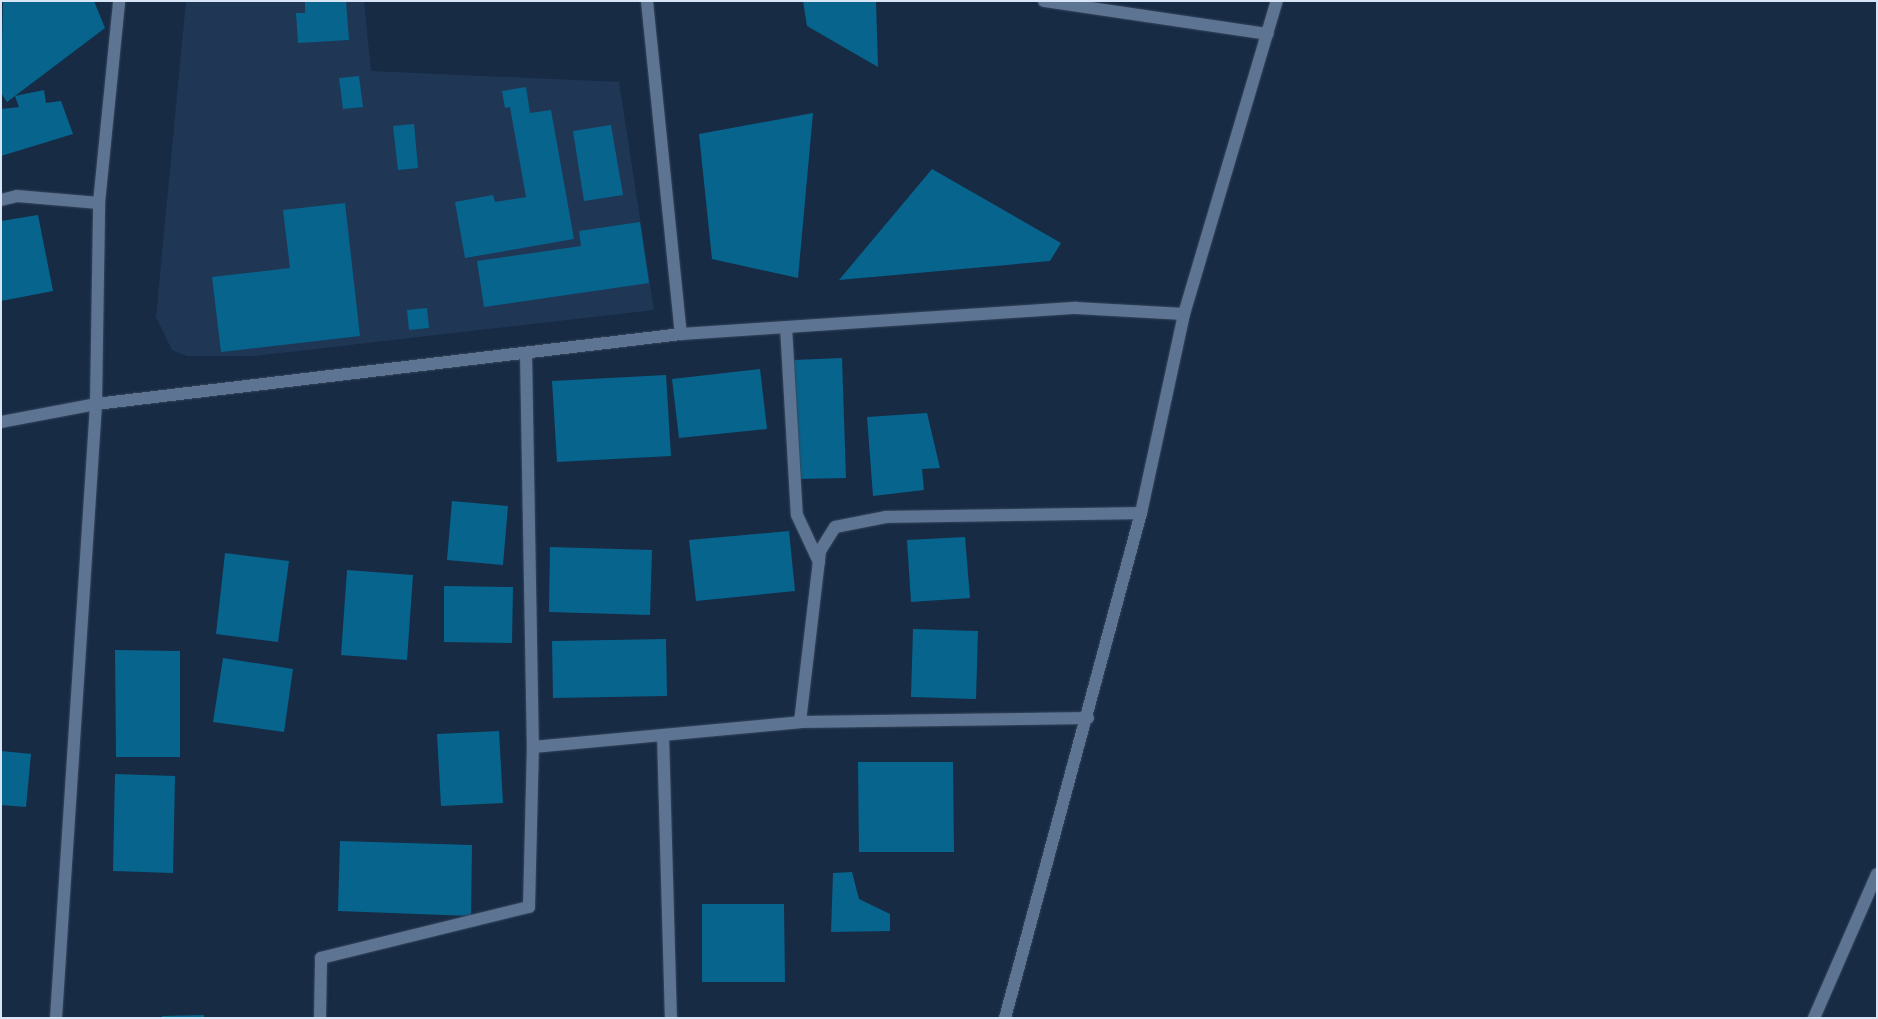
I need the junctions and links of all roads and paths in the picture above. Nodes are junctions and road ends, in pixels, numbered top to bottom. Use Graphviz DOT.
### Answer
graph roads {
  1 [pos="119,1"];
  2 [pos="647,1"];
  3 [pos="1277,1"];
  4 [pos="1046,2"];
  5 [pos="1268,34"];
  6 [pos="1,200"];
  7 [pos="99,203"];
  8 [pos="1184,314"];
  9 [pos="786,327"];
  10 [pos="681,334"];
  11 [pos="526,353"];
  12 [pos="96,404"];
  13 [pos="1,422"];
  14 [pos="1141,513"];
  15 [pos="819,562"];
  16 [pos="1088,718"];
  17 [pos="800,722"];
  18 [pos="663,735"];
  19 [pos="533,748"];
  20 [pos="1877,874"];
  21 [pos="56,1018"];
  22 [pos="320,1018"];
  23 [pos="671,1018"];
  24 [pos="1005,1018"];
  25 [pos="1814,1018"];
  1 -- 7 [label="street"];
  2 -- 10 [label="street"];
  3 -- 5 [label="street"];
  4 -- 5 [label="street"];
  5 -- 8 [label="street"];
  6 -- 7 [label="street"];
  7 -- 12 [label="street"];
  8 -- 9 [label="street"];
  8 -- 14 [label="street"];
  9 -- 10 [label="street"];
  9 -- 15 [label="street"];
  10 -- 11 [label="street"];
  11 -- 12 [label="street"];
  11 -- 19 [label="street"];
  12 -- 13 [label="street"];
  12 -- 21 [label="street"];
  14 -- 15 [label="street"];
  14 -- 16 [label="street"];
  15 -- 17 [label="street"];
  16 -- 17 [label="street"];
  16 -- 24 [label="street"];
  17 -- 18 [label="street"];
  18 -- 19 [label="street"];
  18 -- 23 [label="street"];
  19 -- 22 [label="street"];
  20 -- 25 [label="street"];
}
